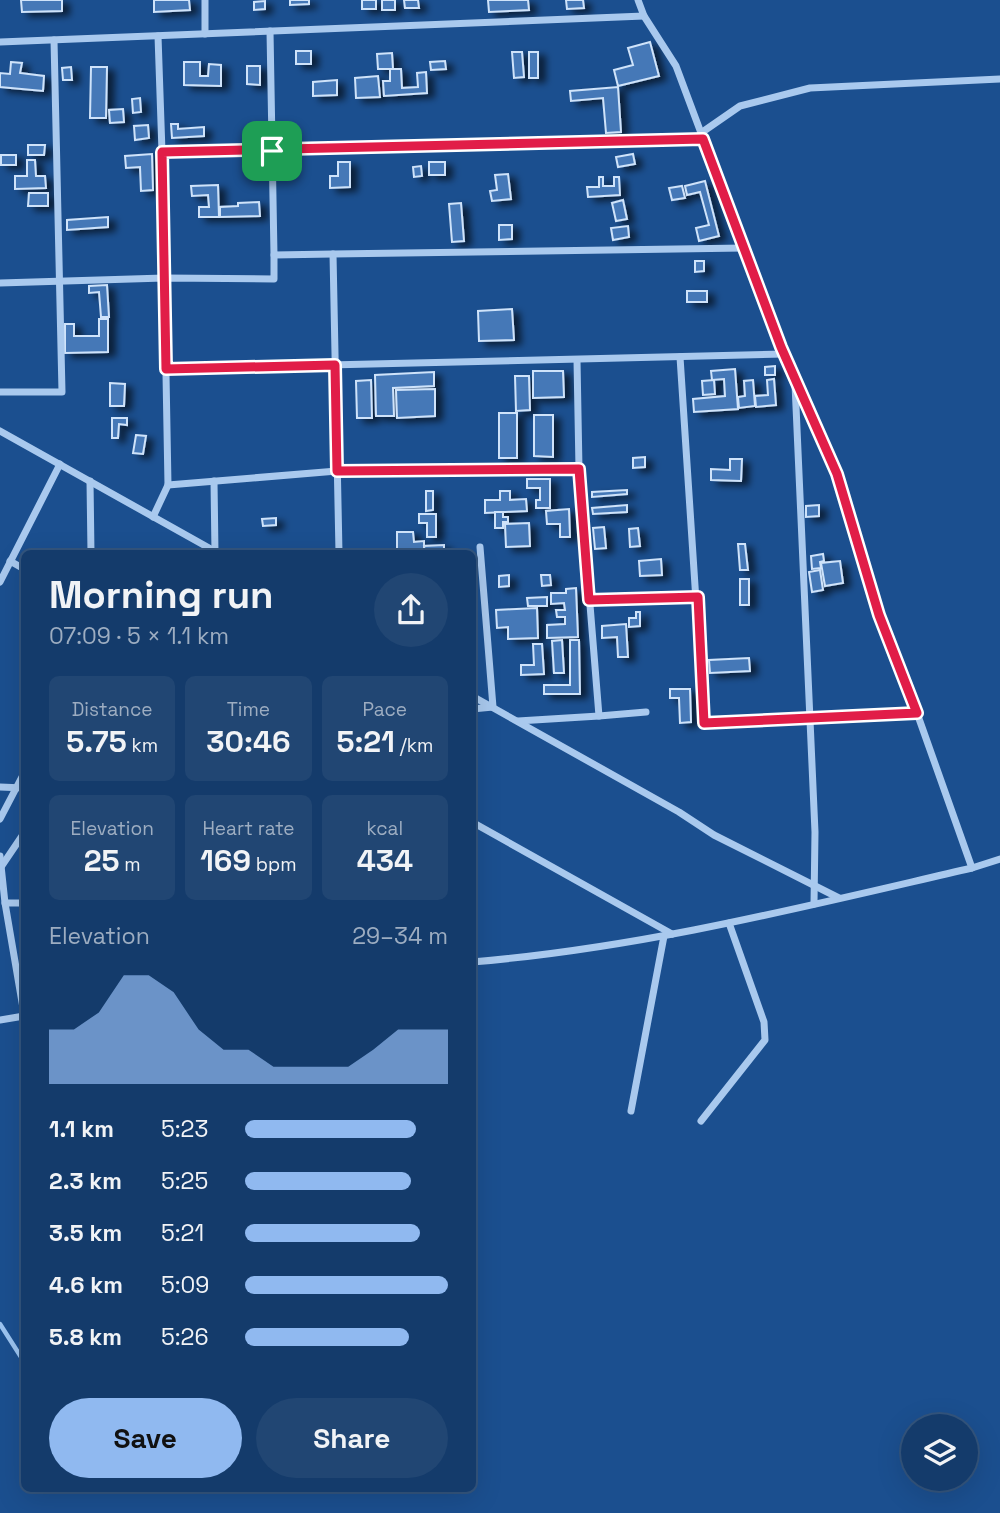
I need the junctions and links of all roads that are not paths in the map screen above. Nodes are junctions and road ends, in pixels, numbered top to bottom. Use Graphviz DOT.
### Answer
graph roads {
  1 [pos="205,0"];
  2 [pos="638,0"];
  3 [pos="644,16"];
  4 [pos="270,31"];
  5 [pos="205,34"];
  6 [pos="158,36"];
  7 [pos="54,40"];
  8 [pos="0,42"];
  9 [pos="1000,79"];
  10 [pos="702,136"];
  11 [pos="272,151"];
  12 [pos="162,152"];
  13 [pos="744,248"];
  14 [pos="333,254"];
  15 [pos="274,255"];
  16 [pos="164,278"];
  17 [pos="60,280"];
  18 [pos="0,283"];
  19 [pos="784,354"];
  20 [pos="681,357"];
  21 [pos="577,360"];
  22 [pos="335,365"];
  23 [pos="166,369"];
  24 [pos="795,378"];
  25 [pos="0,392"];
  26 [pos="0,430"];
  27 [pos="60,464"];
  28 [pos="579,469"];
  29 [pos="337,471"];
  30 [pos="90,481"];
  31 [pos="214,481"];
  32 [pos="168,485"];
  33 [pos="153,517"];
  34 [pos="480,547"];
  35 [pos="91,550"];
  36 [pos="212,550"];
  37 [pos="216,550"];
  38 [pos="339,550"];
  39 [pos="10,561"];
  40 [pos="21,567"];
  41 [pos="0,582"];
  42 [pos="698,597"];
  43 [pos="589,600"];
  44 [pos="476,698"];
  45 [pos="493,707"];
  46 [pos="476,709"];
  47 [pos="646,712"];
  48 [pos="917,713"];
  49 [pos="598,716"];
  50 [pos="810,718"];
  51 [pos="517,721"];
  52 [pos="0,787"];
  53 [pos="20,788"];
  54 [pos="0,818"];
  55 [pos="476,824"];
  56 [pos="21,837"];
  57 [pos="0,856"];
  58 [pos="1000,859"];
  59 [pos="1,867"];
  60 [pos="972,868"];
  61 [pos="814,886"];
  62 [pos="839,898"];
  63 [pos="21,903"];
  64 [pos="5,904"];
  65 [pos="814,904"];
  66 [pos="729,923"];
  67 [pos="668,935"];
  68 [pos="476,962"];
  69 [pos="21,997"];
  70 [pos="21,1016"];
  71 [pos="0,1020"];
  72 [pos="631,1111"];
  73 [pos="701,1121"];
  1 -- 5 [label="street"];
  2 -- 3 [label="street"];
  3 -- 4 [label="street"];
  3 -- 10 [label="street"];
  4 -- 5 [label="street"];
  4 -- 11 [label="street"];
  5 -- 6 [label="street"];
  6 -- 7 [label="street"];
  6 -- 12 [label="street"];
  7 -- 8 [label="street"];
  7 -- 17 [label="street"];
  9 -- 10 [label="street"];
  10 -- 11 [label="street"];
  10 -- 13 [label="street"];
  11 -- 12 [label="street"];
  11 -- 15 [label="street"];
  12 -- 16 [label="street"];
  13 -- 14 [label="street"];
  13 -- 19 [label="street"];
  14 -- 15 [label="street"];
  14 -- 22 [label="street"];
  15 -- 16 [label="street"];
  16 -- 17 [label="street"];
  16 -- 23 [label="street"];
  17 -- 18 [label="street"];
  17 -- 25 [label="street"];
  19 -- 20 [label="street"];
  19 -- 24 [label="street"];
  20 -- 21 [label="street"];
  20 -- 42 [label="street"];
  21 -- 22 [label="street"];
  21 -- 28 [label="street"];
  22 -- 23 [label="street"];
  22 -- 29 [label="street"];
  23 -- 32 [label="street"];
  24 -- 48 [label="street"];
  24 -- 50 [label="street"];
  26 -- 27 [label="street"];
  27 -- 30 [label="street"];
  27 -- 39 [label="street"];
  28 -- 29 [label="street"];
  28 -- 43 [label="street"];
  29 -- 31 [label="street"];
  29 -- 38 [label="street"];
  30 -- 33 [label="street"];
  30 -- 35 [label="street"];
  31 -- 32 [label="street"];
  31 -- 37 [label="street"];
  32 -- 33 [label="street"];
  33 -- 36 [label="street"];
  34 -- 45 [label="street"];
  39 -- 40 [label="street"];
  39 -- 41 [label="street"];
  42 -- 43 [label="street"];
  42 -- 50 [label="street"];
  43 -- 49 [label="street"];
  44 -- 45 [label="street"];
  45 -- 46 [label="street"];
  45 -- 51 [label="street"];
  47 -- 49 [label="street"];
  48 -- 50 [label="street"];
  48 -- 60 [label="street"];
  49 -- 51 [label="street"];
  50 -- 61 [label="street"];
  51 -- 61 [label="street"];
  52 -- 53 [label="street"];
  53 -- 54 [label="street"];
  55 -- 67 [label="street"];
  56 -- 59 [label="street"];
  57 -- 59 [label="street"];
  58 -- 60 [label="street"];
  59 -- 64 [label="street"];
  60 -- 62 [label="street"];
  61 -- 62 [label="street"];
  61 -- 65 [label="street"];
  62 -- 65 [label="street"];
  63 -- 64 [label="street"];
  64 -- 69 [label="street"];
  65 -- 66 [label="street"];
  66 -- 67 [label="street"];
  66 -- 73 [label="street"];
  67 -- 68 [label="street"];
  67 -- 72 [label="street"];
  70 -- 71 [label="street"];
}
